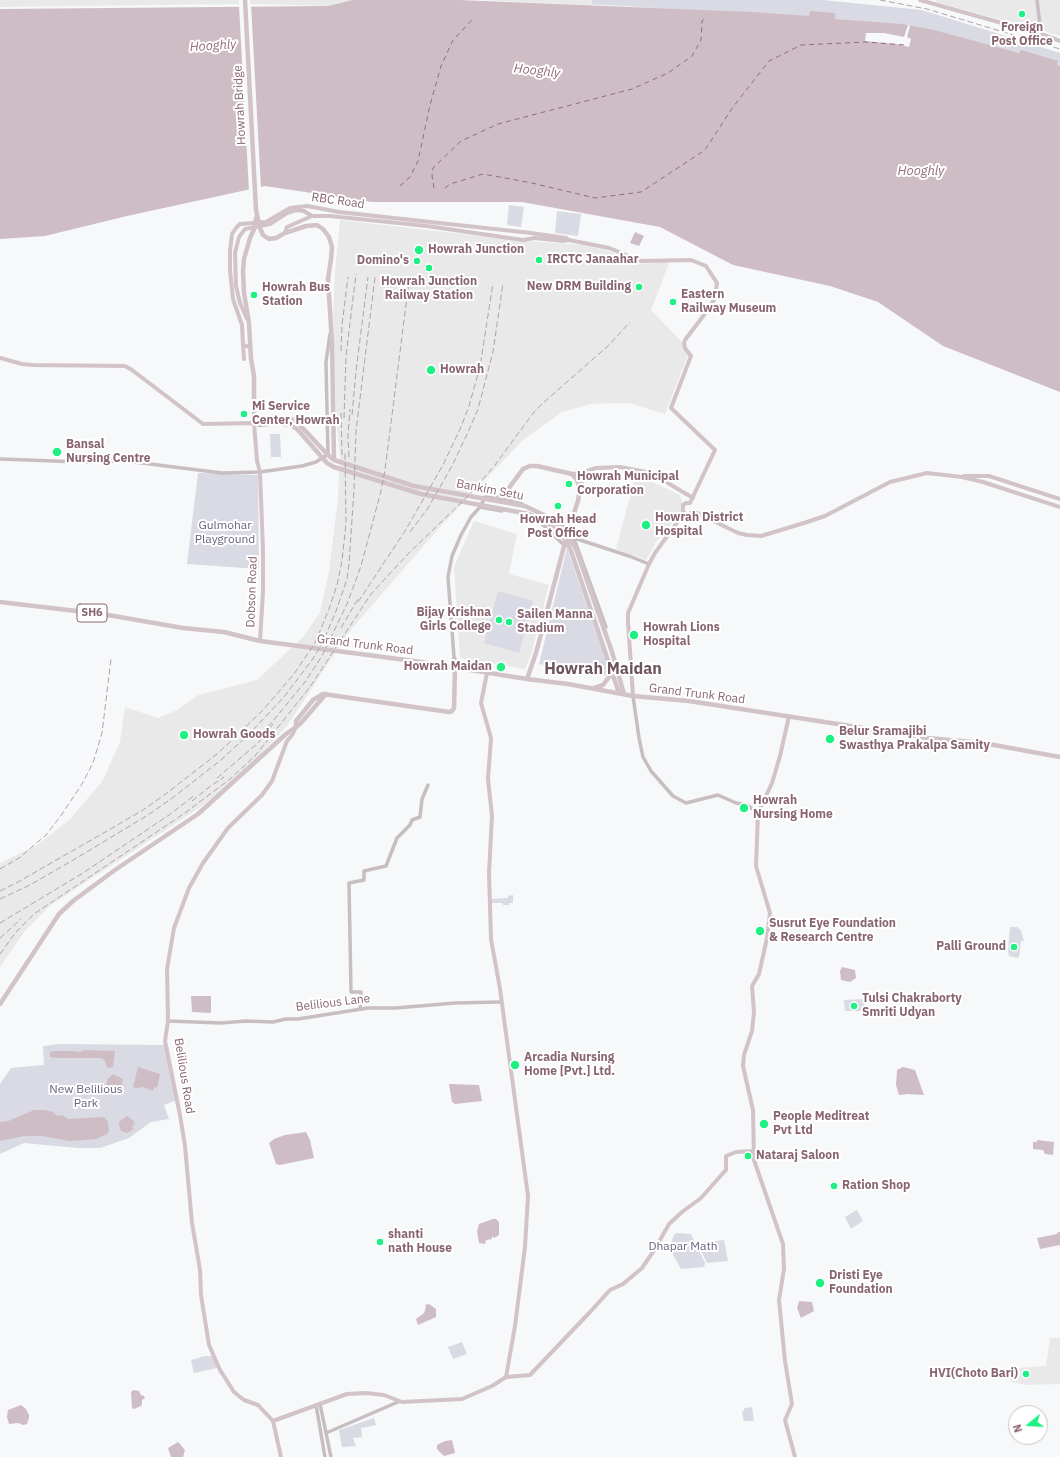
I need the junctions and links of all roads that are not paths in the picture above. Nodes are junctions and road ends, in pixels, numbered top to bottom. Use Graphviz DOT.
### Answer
graph roads {
  1 [pos="245,0"];
  2 [pos="920,0"];
  3 [pos="1037,0"];
  4 [pos="933,2"];
  5 [pos="1041,34"];
  6 [pos="1060,41"];
  7 [pos="256,210"];
  8 [pos="312,216"];
  9 [pos="286,232"];
  10 [pos="569,240"];
  11 [pos="249,323"];
  12 [pos="331,326"];
  13 [pos="243,345"];
  14 [pos="250,347"];
  15 [pos="0,358"];
  16 [pos="244,359"];
  17 [pos="254,423"];
  18 [pos="0,459"];
  19 [pos="334,460"];
  20 [pos="260,472"];
  21 [pos="572,474"];
  22 [pos="584,474"];
  23 [pos="962,477"];
  24 [pos="580,489"];
  25 [pos="693,498"];
  26 [pos="1060,499"];
  27 [pos="492,500"];
  28 [pos="690,504"];
  29 [pos="480,507"];
  30 [pos="1060,507"];
  31 [pos="693,511"];
  32 [pos="684,512"];
  33 [pos="568,531"];
  34 [pos="574,538"];
  35 [pos="565,546"];
  36 [pos="649,564"];
  37 [pos="0,602"];
  38 [pos="606,634"];
  39 [pos="260,641"];
  40 [pos="454,657"];
  41 [pos="456,668"];
  42 [pos="487,673"];
  43 [pos="612,673"];
  44 [pos="527,679"];
  45 [pos="594,688"];
  46 [pos="622,694"];
  47 [pos="633,696"];
  48 [pos="789,716"];
  49 [pos="296,727"];
  50 [pos="1060,757"];
  51 [pos="428,785"];
  52 [pos="758,813"];
  53 [pos="501,1002"];
  54 [pos="0,1004"];
  55 [pos="360,1009"];
  56 [pos="168,1020"];
  57 [pos="753,1151"];
  58 [pos="506,1377"];
  59 [pos="398,1402"];
  60 [pos="318,1405"];
  61 [pos="273,1421"];
  62 [pos="326,1433"];
  63 [pos="280,1452"];
  64 [pos="277,1457"];
  65 [pos="281,1457"];
  66 [pos="325,1457"];
  67 [pos="331,1457"];
  68 [pos="795,1457"];
  1 -- 7 [label="main road, Howrah Bridge"];
  2 -- 4 [label="main road"];
  3 -- 5 [label="street"];
  4 -- 5 [label="main road"];
  5 -- 6 [label="main road"];
  7 -- 9 [label="main road"];
  7 -- 11 [label="main road"];
  8 -- 9 [label="main road"];
  8 -- 10 [label="main road, RBC Road"];
  8 -- 11 [label="main road, RBC Road"];
  9 -- 12 [label="main road"];
  10 -- 13 [label="main road, RBC Road"];
  10 -- 25 [label="main road, RBC Road"];
  11 -- 14 [label="main road"];
  12 -- 19 [label="main road"];
  12 -- 20 [label="street"];
  13 -- 14 [label="main road"];
  13 -- 16 [label="main road, RBC Road"];
  14 -- 17 [label="main road"];
  15 -- 17 [label="main road"];
  17 -- 19 [label="main road, Bankim Setu"];
  17 -- 20 [label="main road, Dobson Road"];
  17 -- 43 [label="main road, Bankim Setu"];
  18 -- 20 [label="street"];
  19 -- 27 [label="main road, Bankim Setu"];
  20 -- 39 [label="main road, Dobson Road"];
  21 -- 22 [label="main road"];
  21 -- 24 [label="main road"];
  21 -- 27 [label="main road"];
  22 -- 24 [label="main road"];
  22 -- 25 [label="main road"];
  23 -- 26 [label="main road"];
  23 -- 30 [label="main road"];
  23 -- 31 [label="main road"];
  24 -- 33 [label="main road"];
  25 -- 28 [label="main road, RBC Road"];
  27 -- 38 [label="main road, Bankim Setu"];
  28 -- 31 [label="main road"];
  28 -- 32 [label="main road"];
  29 -- 33 [label="street"];
  29 -- 35 [label="street"];
  29 -- 40 [label="street"];
  31 -- 32 [label="main road"];
  32 -- 36 [label="main road"];
  33 -- 34 [label="street"];
  33 -- 35 [label="main road"];
  34 -- 35 [label="street"];
  34 -- 36 [label="street"];
  34 -- 38 [label="street"];
  35 -- 44 [label="main road"];
  36 -- 47 [label="main road"];
  37 -- 39 [label="main road, Grand Trunk Road / SH6"];
  38 -- 46 [label="main road, Bankim Setu"];
  39 -- 41 [label="main road, Grand Trunk Road / SH6"];
  40 -- 41 [label="street"];
  40 -- 41 [label="street"];
  41 -- 42 [label="main road, Grand Trunk Road / SH6"];
  41 -- 49 [label="main road"];
  42 -- 44 [label="main road, Grand Trunk Road / SH6"];
  42 -- 53 [label="main road"];
  43 -- 45 [label="main road"];
  43 -- 46 [label="main road, Bankim Setu"];
  44 -- 45 [label="main road, Grand Trunk Road / SH6"];
  45 -- 46 [label="main road, Grand Trunk Road / SH6"];
  46 -- 47 [label="main road, Grand Trunk Road / SH6"];
  47 -- 48 [label="main road, Grand Trunk Road / SH6"];
  47 -- 52 [label="street"];
  48 -- 50 [label="main road, Grand Trunk Road / SH6"];
  48 -- 52 [label="main road"];
  49 -- 54 [label="main road"];
  49 -- 56 [label="main road, Belilious Road"];
  51 -- 55 [label="street"];
  52 -- 57 [label="main road"];
  53 -- 55 [label="street, Belilious Lane"];
  53 -- 58 [label="main road"];
  55 -- 56 [label="street, Belilious Lane"];
  56 -- 61 [label="main road, Belilious Road"];
  57 -- 58 [label="main road"];
  57 -- 68 [label="main road"];
  58 -- 59 [label="main road"];
  59 -- 60 [label="main road"];
  59 -- 62 [label="street"];
  60 -- 61 [label="main road"];
  60 -- 62 [label="street"];
  60 -- 66 [label="street"];
  61 -- 63 [label="main road"];
  62 -- 67 [label="street"];
  63 -- 64 [label="main road"];
  63 -- 65 [label="main road"];
}
